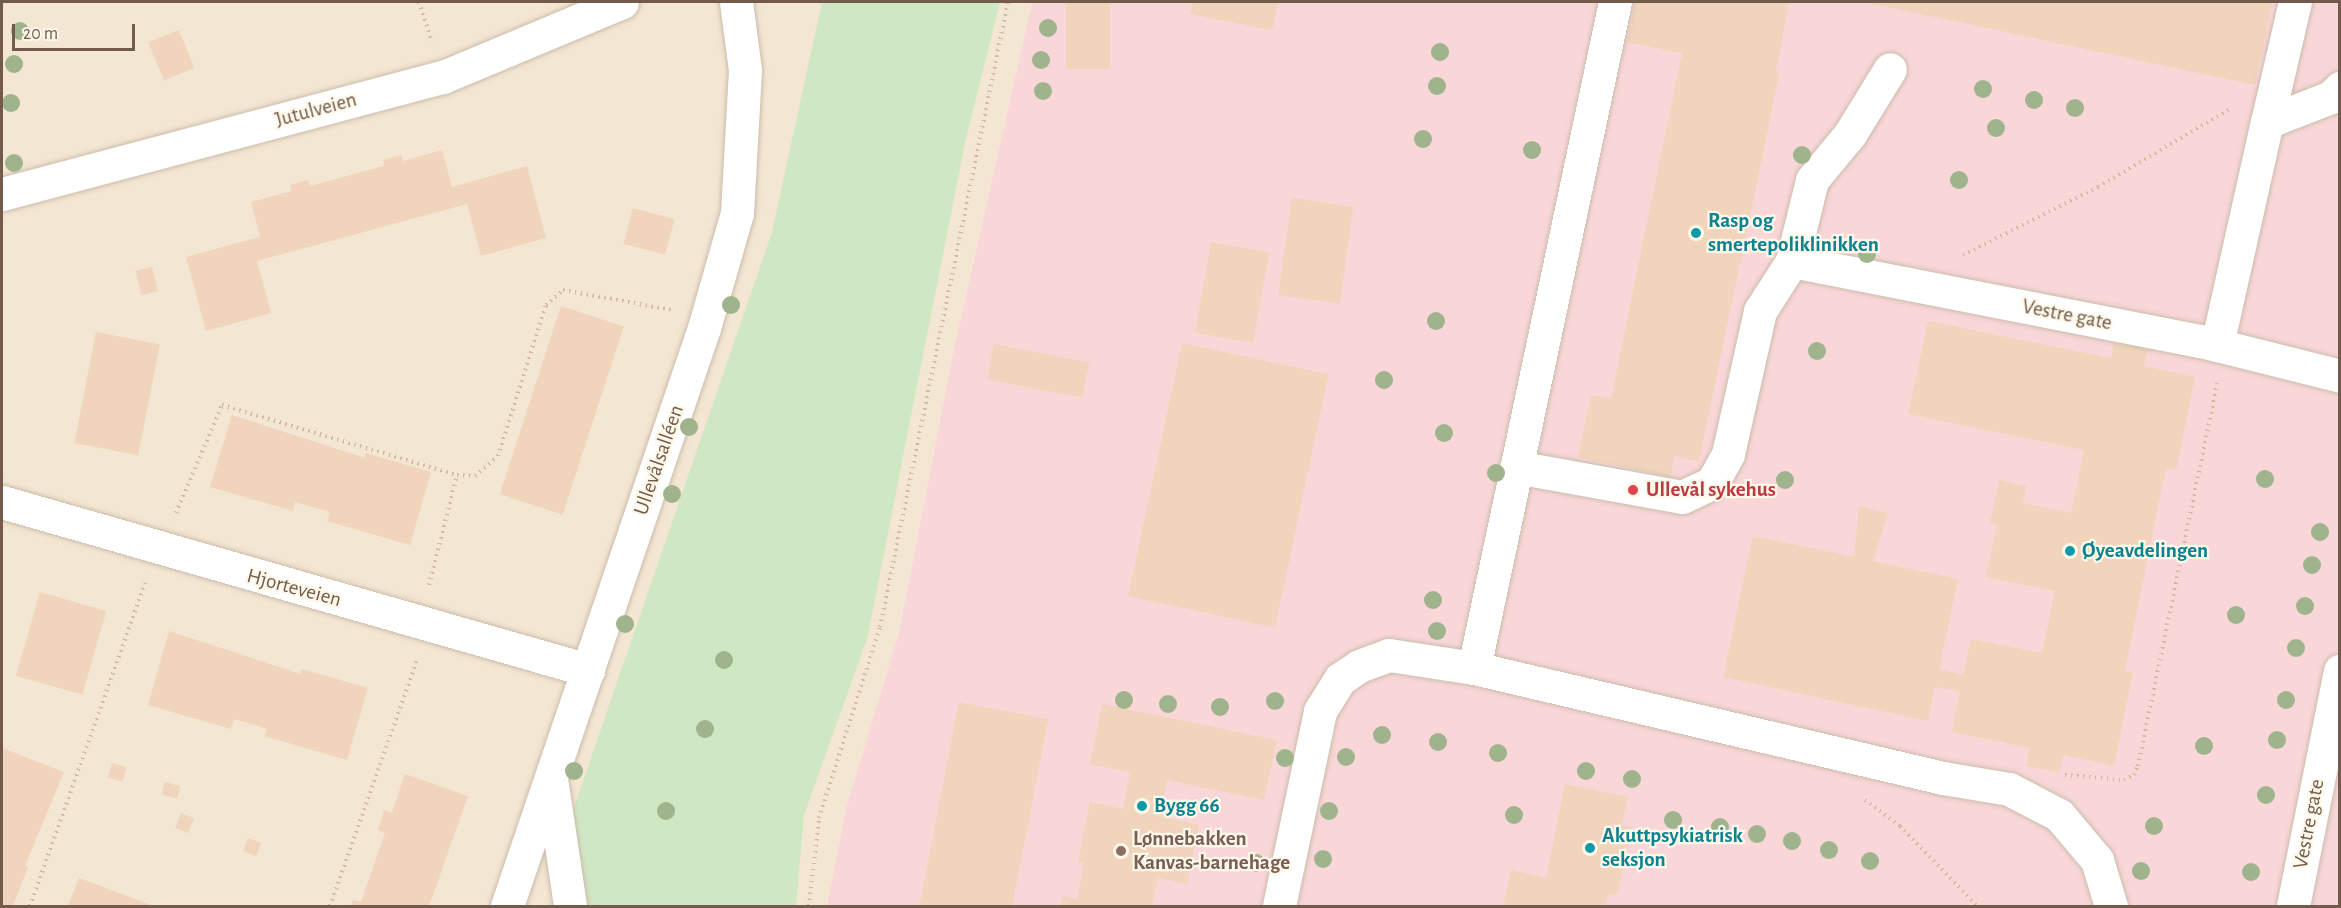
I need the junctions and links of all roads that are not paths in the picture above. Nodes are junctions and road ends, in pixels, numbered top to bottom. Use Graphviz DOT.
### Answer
graph roads {
  1 [pos="622,2"];
  2 [pos="736,2"];
  3 [pos="1615,2"];
  4 [pos="2295,2"];
  5 [pos="1890,69"];
  6 [pos="2340,88"];
  7 [pos="2267,122"];
  8 [pos="2,194"];
  9 [pos="1792,261"];
  10 [pos="2217,345"];
  11 [pos="2340,376"];
  12 [pos="1516,467"];
  13 [pos="2,502"];
  14 [pos="1474,668"];
  15 [pos="588,670"];
  16 [pos="2340,671"];
  17 [pos="551,780"];
  18 [pos="507,906"];
  19 [pos="570,906"];
  20 [pos="1279,906"];
  21 [pos="2111,906"];
  22 [pos="2298,906"];
  1 -- 8 [label="street, Jutulveien"];
  2 -- 15 [label="street, Ullevålsalléen"];
  3 -- 12 [label="street"];
  4 -- 7 [label="street"];
  5 -- 9 [label="street"];
  6 -- 7 [label="street"];
  7 -- 10 [label="street"];
  9 -- 10 [label="street, Vestre gate"];
  9 -- 12 [label="street"];
  10 -- 11 [label="street, Vestre gate"];
  12 -- 14 [label="street"];
  13 -- 15 [label="street, Hjorteveien"];
  14 -- 20 [label="street"];
  14 -- 21 [label="street"];
  15 -- 17 [label="street, Ullevålsalléen"];
  16 -- 22 [label="street, Vestre gate"];
  17 -- 18 [label="street, Ullevålsalléen"];
  17 -- 19 [label="street"];
}
